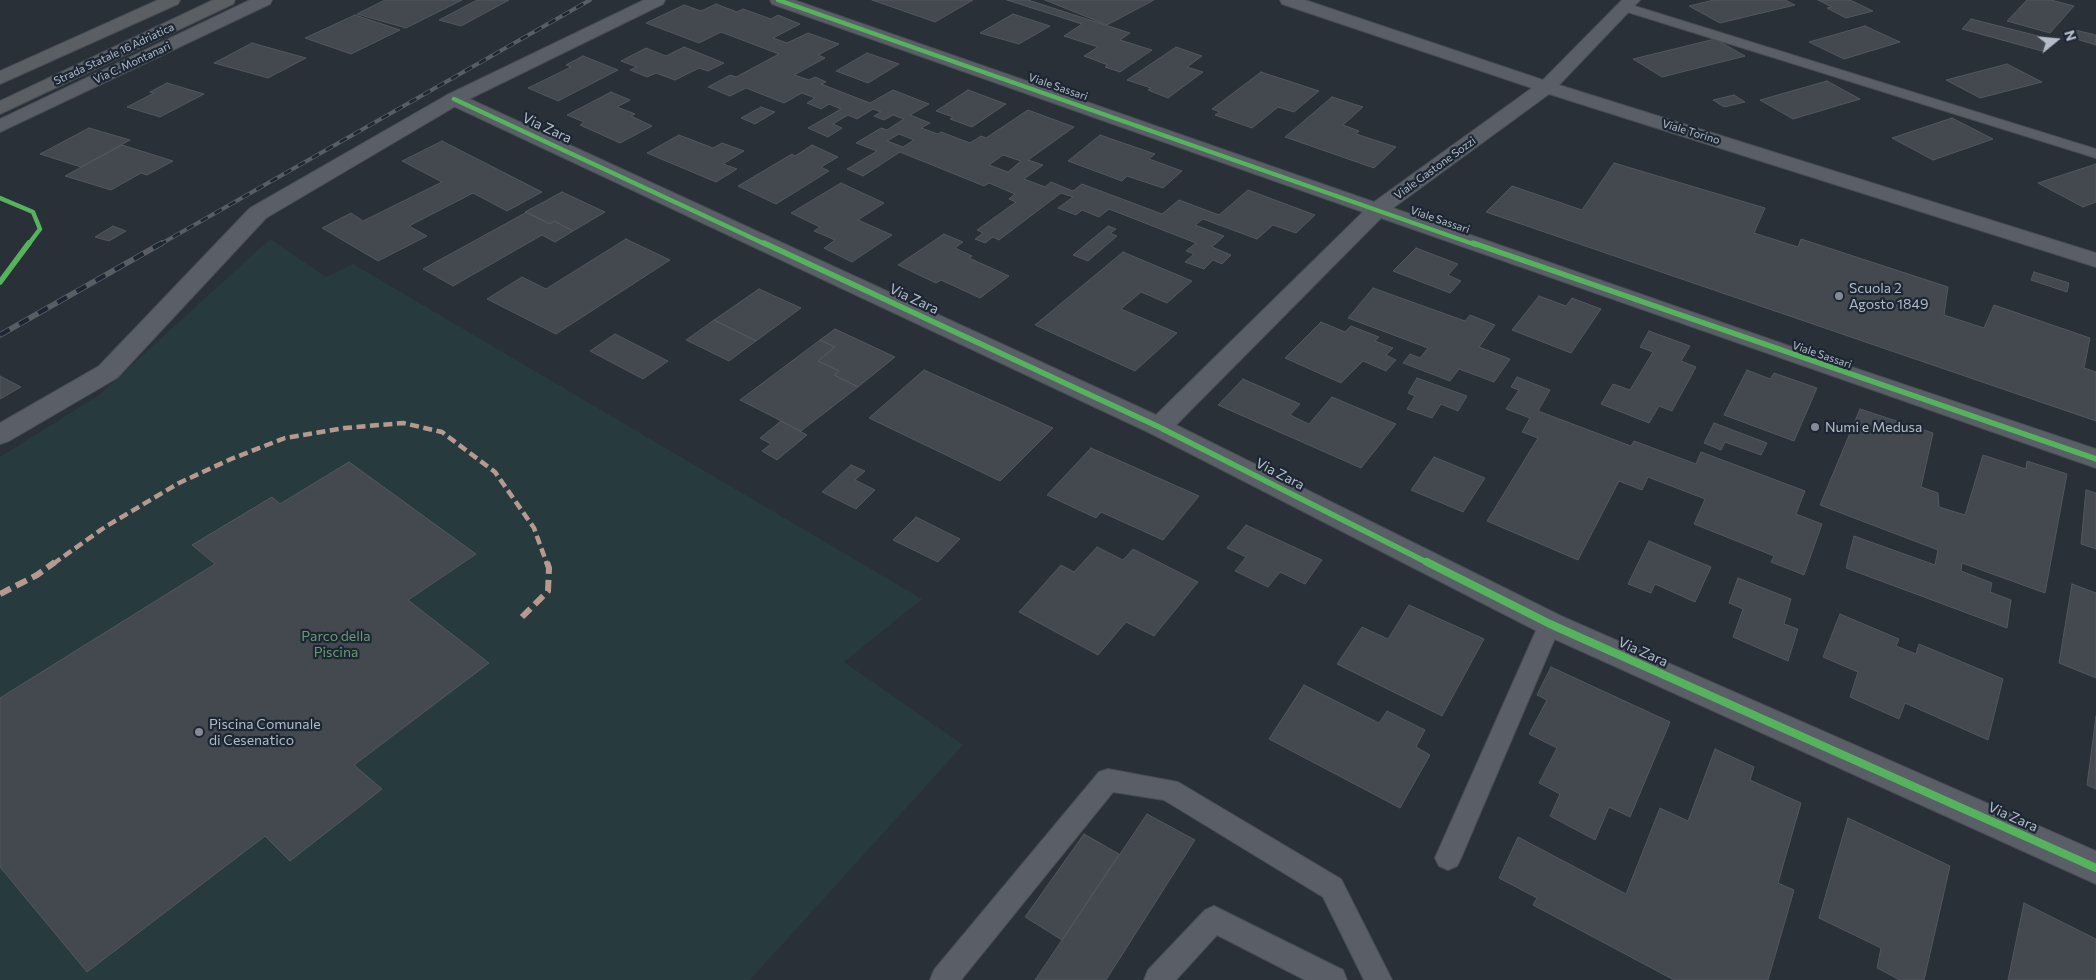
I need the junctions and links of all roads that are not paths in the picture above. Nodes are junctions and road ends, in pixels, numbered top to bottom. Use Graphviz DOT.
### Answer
graph roads {
  1 [pos="172,0"];
  2 [pos="227,0"];
  3 [pos="264,0"];
  4 [pos="657,0"];
  5 [pos="778,0"];
  6 [pos="1288,0"];
  7 [pos="1628,3"];
  8 [pos="0,78"];
  9 [pos="1546,87"];
  10 [pos="454,99"];
  11 [pos="0,108"];
  12 [pos="0,126"];
  13 [pos="2096,154"];
  14 [pos="1378,209"];
  15 [pos="2096,260"];
  16 [pos="1160,427"];
  17 [pos="0,435"];
  18 [pos="2096,458"];
  19 [pos="1550,624"];
  20 [pos="1448,858"];
  21 [pos="2096,868"];
  22 [pos="944,980"];
  23 [pos="1158,980"];
  24 [pos="1333,980"];
  25 [pos="1378,980"];
  1 -- 8 [label="highway, Strada Statale 16 Adriatica"];
  2 -- 11 [label="highway, Strada Statale 16 Adriatica"];
  3 -- 12 [label="street, Via C. Montanari"];
  4 -- 10 [label="street"];
  5 -- 14 [label="street, Viale Sassari"];
  6 -- 9 [label="street, Viale Torino"];
  7 -- 9 [label="street, Viale Gastone Sozzi"];
  7 -- 13 [label="lane"];
  9 -- 14 [label="street, Viale Gastone Sozzi"];
  9 -- 15 [label="street, Viale Torino"];
  10 -- 16 [label="street, Via Zara"];
  10 -- 17 [label="street"];
  14 -- 16 [label="street, Viale Gastone Sozzi"];
  14 -- 18 [label="street, Viale Sassari"];
  16 -- 19 [label="street, Via Zara"];
  19 -- 20 [label="lane"];
  19 -- 21 [label="street, Via Zara"];
  22 -- 25 [label="lane"];
  23 -- 24 [label="lane"];
}
